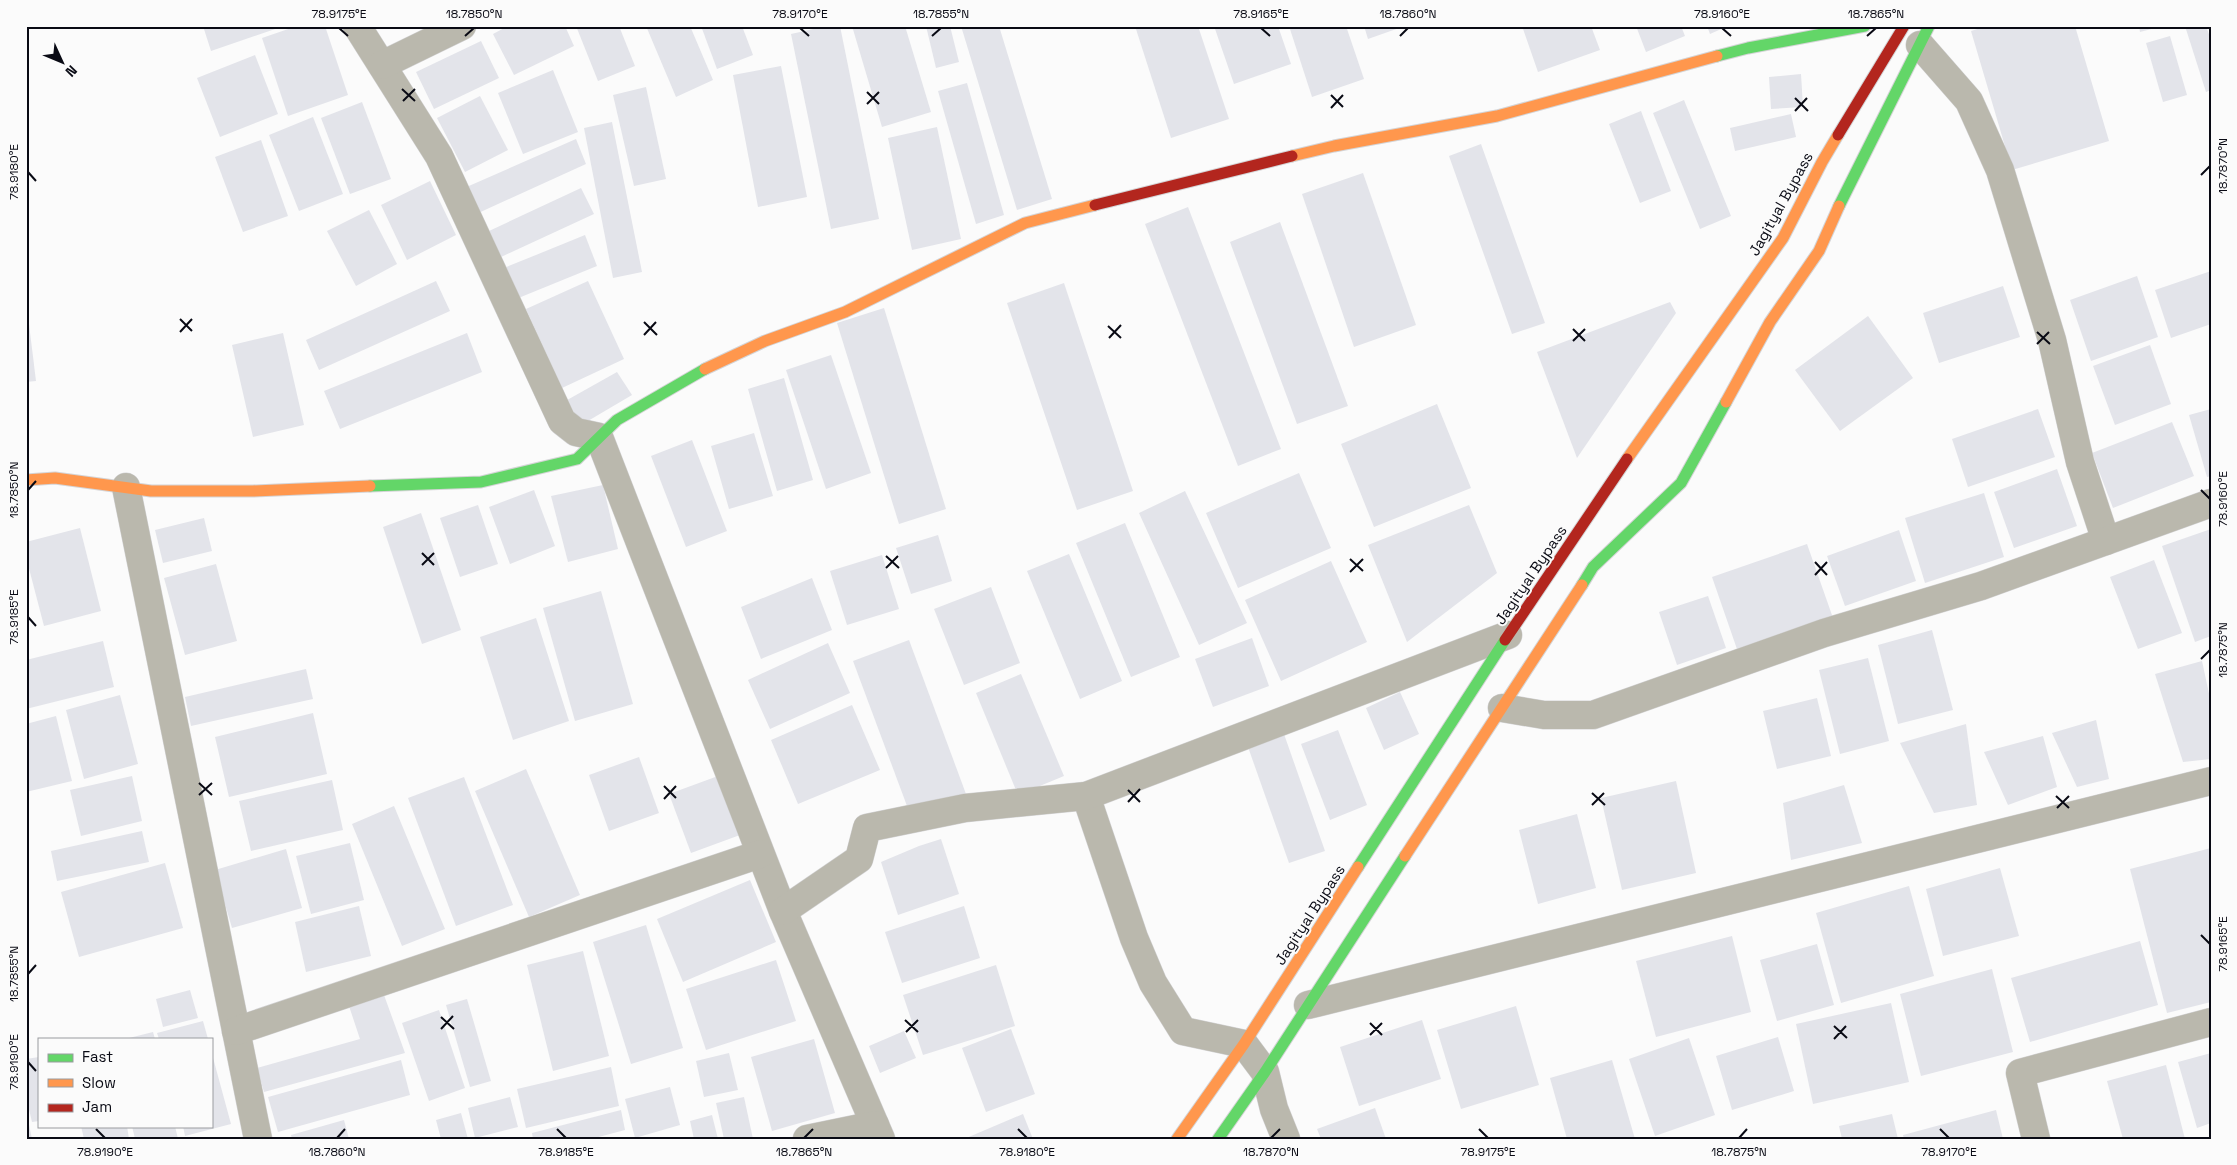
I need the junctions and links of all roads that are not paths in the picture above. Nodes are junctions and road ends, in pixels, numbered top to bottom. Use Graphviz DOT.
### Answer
graph roads {
  1 [pos="357,26"];
  2 [pos="462,26"];
  3 [pos="1865,26"];
  4 [pos="1847,28"];
  5 [pos="1918,32"];
  6 [pos="382,65"];
  7 [pos="599,437"];
  8 [pos="26,480"];
  9 [pos="126,487"];
  10 [pos="2211,503"];
  11 [pos="2106,541"];
  12 [pos="1508,635"];
  13 [pos="1502,708"];
  14 [pos="2211,781"];
  15 [pos="1086,796"];
  16 [pos="760,854"];
  17 [pos="783,911"];
  18 [pos="1308,1006"];
  19 [pos="2211,1022"];
  20 [pos="236,1030"];
  21 [pos="1244,1044"];
  22 [pos="1265,1072"];
  23 [pos="878,1132"];
  24 [pos="254,1138"];
  25 [pos="807,1139"];
  26 [pos="1177,1139"];
  27 [pos="1218,1139"];
  28 [pos="1286,1139"];
  29 [pos="2036,1139"];
  1 -- 6 [label="street"];
  2 -- 6 [label="street"];
  3 -- 4 [label="main road"];
  4 -- 7 [label="main road"];
  5 -- 11 [label="street"];
  5 -- 12 [label="main road, Jagityal Bypass"];
  5 -- 13 [label="main road"];
  6 -- 7 [label="street"];
  7 -- 9 [label="main road"];
  7 -- 16 [label="street"];
  8 -- 9 [label="main road"];
  9 -- 20 [label="street"];
  10 -- 11 [label="street"];
  11 -- 13 [label="street"];
  12 -- 15 [label="street"];
  12 -- 21 [label="main road, Jagityal Bypass"];
  13 -- 18 [label="main road"];
  14 -- 18 [label="street"];
  15 -- 17 [label="street"];
  15 -- 21 [label="street"];
  16 -- 17 [label="street"];
  16 -- 20 [label="street"];
  17 -- 23 [label="street"];
  18 -- 22 [label="main road"];
  19 -- 29 [label="street"];
  20 -- 24 [label="street"];
  21 -- 22 [label="street"];
  21 -- 26 [label="main road, Jagityal Bypass"];
  22 -- 27 [label="main road"];
  22 -- 28 [label="street"];
  23 -- 25 [label="street"];
}
